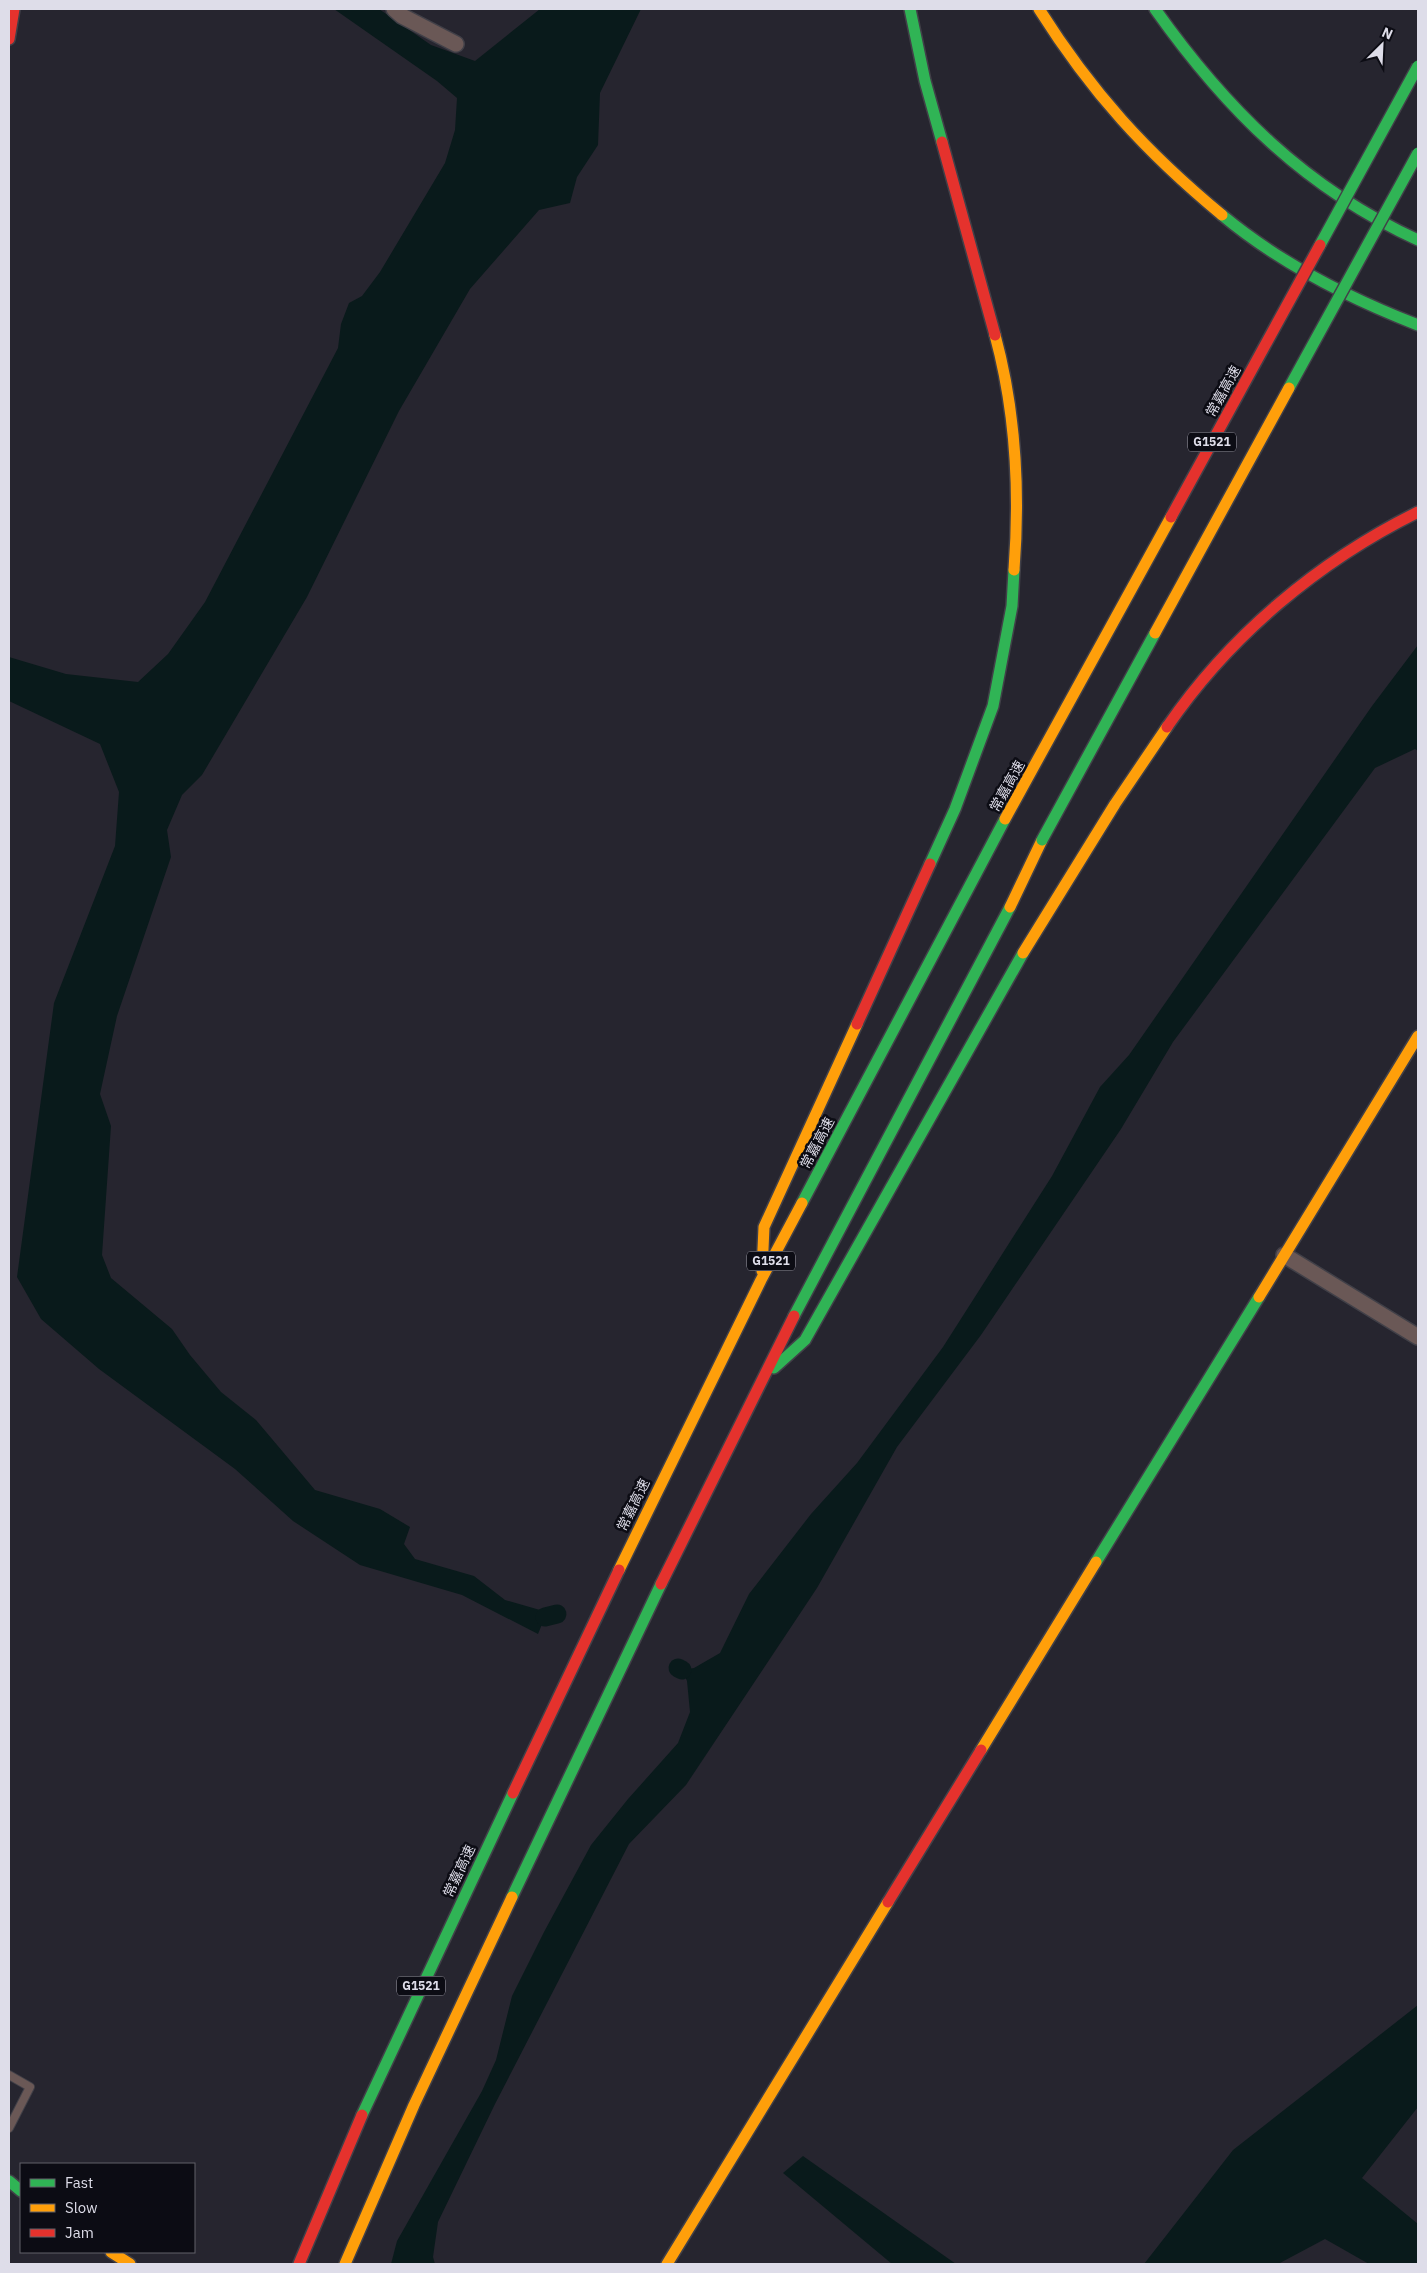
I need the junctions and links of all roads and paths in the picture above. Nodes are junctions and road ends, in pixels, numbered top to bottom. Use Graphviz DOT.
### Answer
graph roads {
  1 [pos="394,9"];
  2 [pos="910,9"];
  3 [pos="1039,9"];
  4 [pos="1155,9"];
  5 [pos="12,14"];
  6 [pos="9,39"];
  7 [pos="456,44"];
  8 [pos="1418,66"];
  9 [pos="1418,153"];
  10 [pos="1418,240"];
  11 [pos="1418,325"];
  12 [pos="1418,512"];
  13 [pos="1418,1036"];
  14 [pos="1284,1255"];
  15 [pos="761,1280"];
  16 [pos="1418,1337"];
  17 [pos="760,1381"];
  18 [pos="9,2075"];
  19 [pos="9,2128"];
  20 [pos="9,2182"];
  21 [pos="20,2190"];
  22 [pos="112,2253"];
  23 [pos="130,2264"];
  24 [pos="299,2264"];
  25 [pos="346,2264"];
  26 [pos="667,2264"];
  1 -- 7 [label="street"];
  2 -- 15 [label="main road"];
  3 -- 11 [label="main road"];
  4 -- 10 [label="main road"];
  5 -- 6 [label="main road"];
  8 -- 15 [label="main road, 常嘉高速 / G1521, bridge"];
  9 -- 17 [label="main road, G1521, bridge"];
  12 -- 17 [label="main road"];
  13 -- 14 [label="main road"];
  14 -- 16 [label="street"];
  14 -- 26 [label="main road"];
  15 -- 24 [label="main road, 常嘉高速 / G1521"];
  17 -- 25 [label="main road, G1521"];
  18 -- 19 [label="lane"];
  20 -- 21 [label="main road"];
  22 -- 23 [label="main road"];
}
